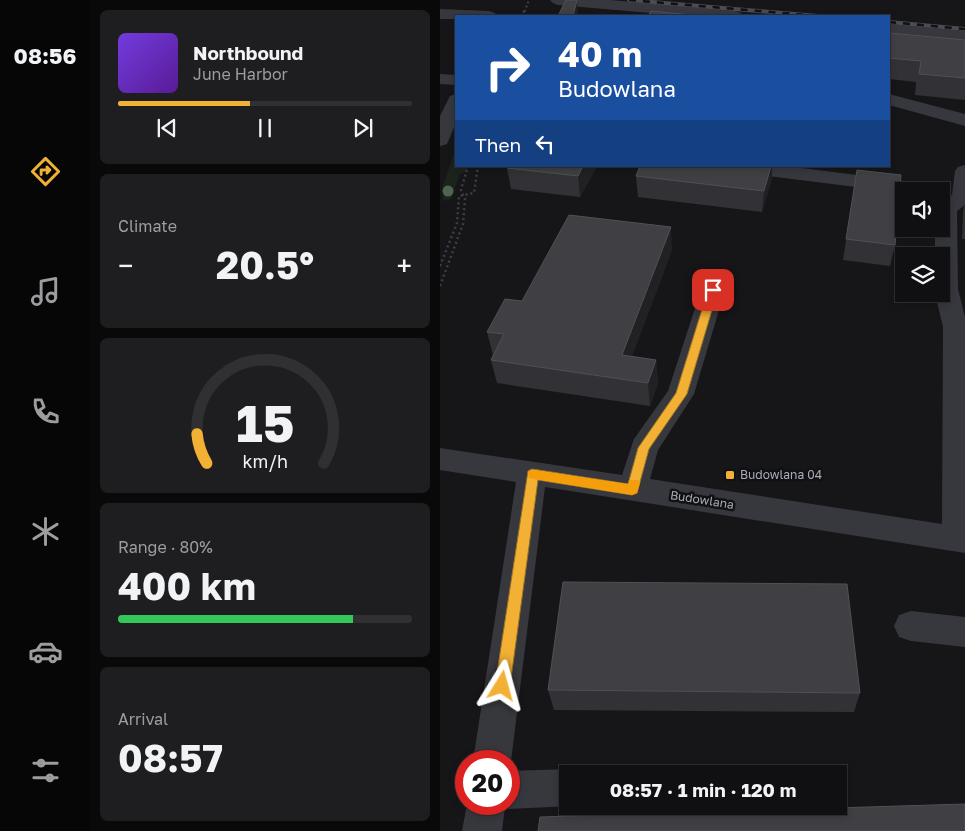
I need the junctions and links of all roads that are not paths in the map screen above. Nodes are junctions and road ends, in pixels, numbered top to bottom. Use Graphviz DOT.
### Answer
graph roads {
  1 [pos="495,0"];
  2 [pos="558,0"];
  3 [pos="440,14"];
  4 [pos="464,15"];
  5 [pos="489,15"];
  6 [pos="724,15"];
  7 [pos="890,29"];
  8 [pos="965,36"];
  9 [pos="440,79"];
  10 [pos="455,80"];
  11 [pos="890,99"];
  12 [pos="449,108"];
  13 [pos="965,120"];
  14 [pos="446,138"];
  15 [pos="743,167"];
  16 [pos="965,171"];
  17 [pos="895,186"];
  18 [pos="956,196"];
  19 [pos="713,290"];
  20 [pos="440,459"];
  21 [pos="532,474"];
  22 [pos="632,490"];
  23 [pos="961,540"];
  24 [pos="910,626"];
  25 [pos="965,632"];
  26 [pos="494,750"];
  27 [pos="559,788"];
  28 [pos="520,790"];
  29 [pos="484,815"];
  30 [pos="482,831"];
  1 -- 5 [label="street"];
  2 -- 6 [label="street"];
  3 -- 4 [label="street"];
  7 -- 8 [label="street"];
  9 -- 10 [label="street"];
  11 -- 13 [label="street"];
  12 -- 14 [label="street"];
  15 -- 17 [label="street"];
  16 -- 18 [label="street"];
  18 -- 23 [label="street"];
  19 -- 22 [label="street"];
  20 -- 21 [label="street, Budowlana"];
  21 -- 22 [label="street, Budowlana"];
  21 -- 26 [label="street"];
  22 -- 23 [label="street, Budowlana"];
  24 -- 25 [label="street"];
  27 -- 28 [label="street"];
  29 -- 30 [label="street"];
}
